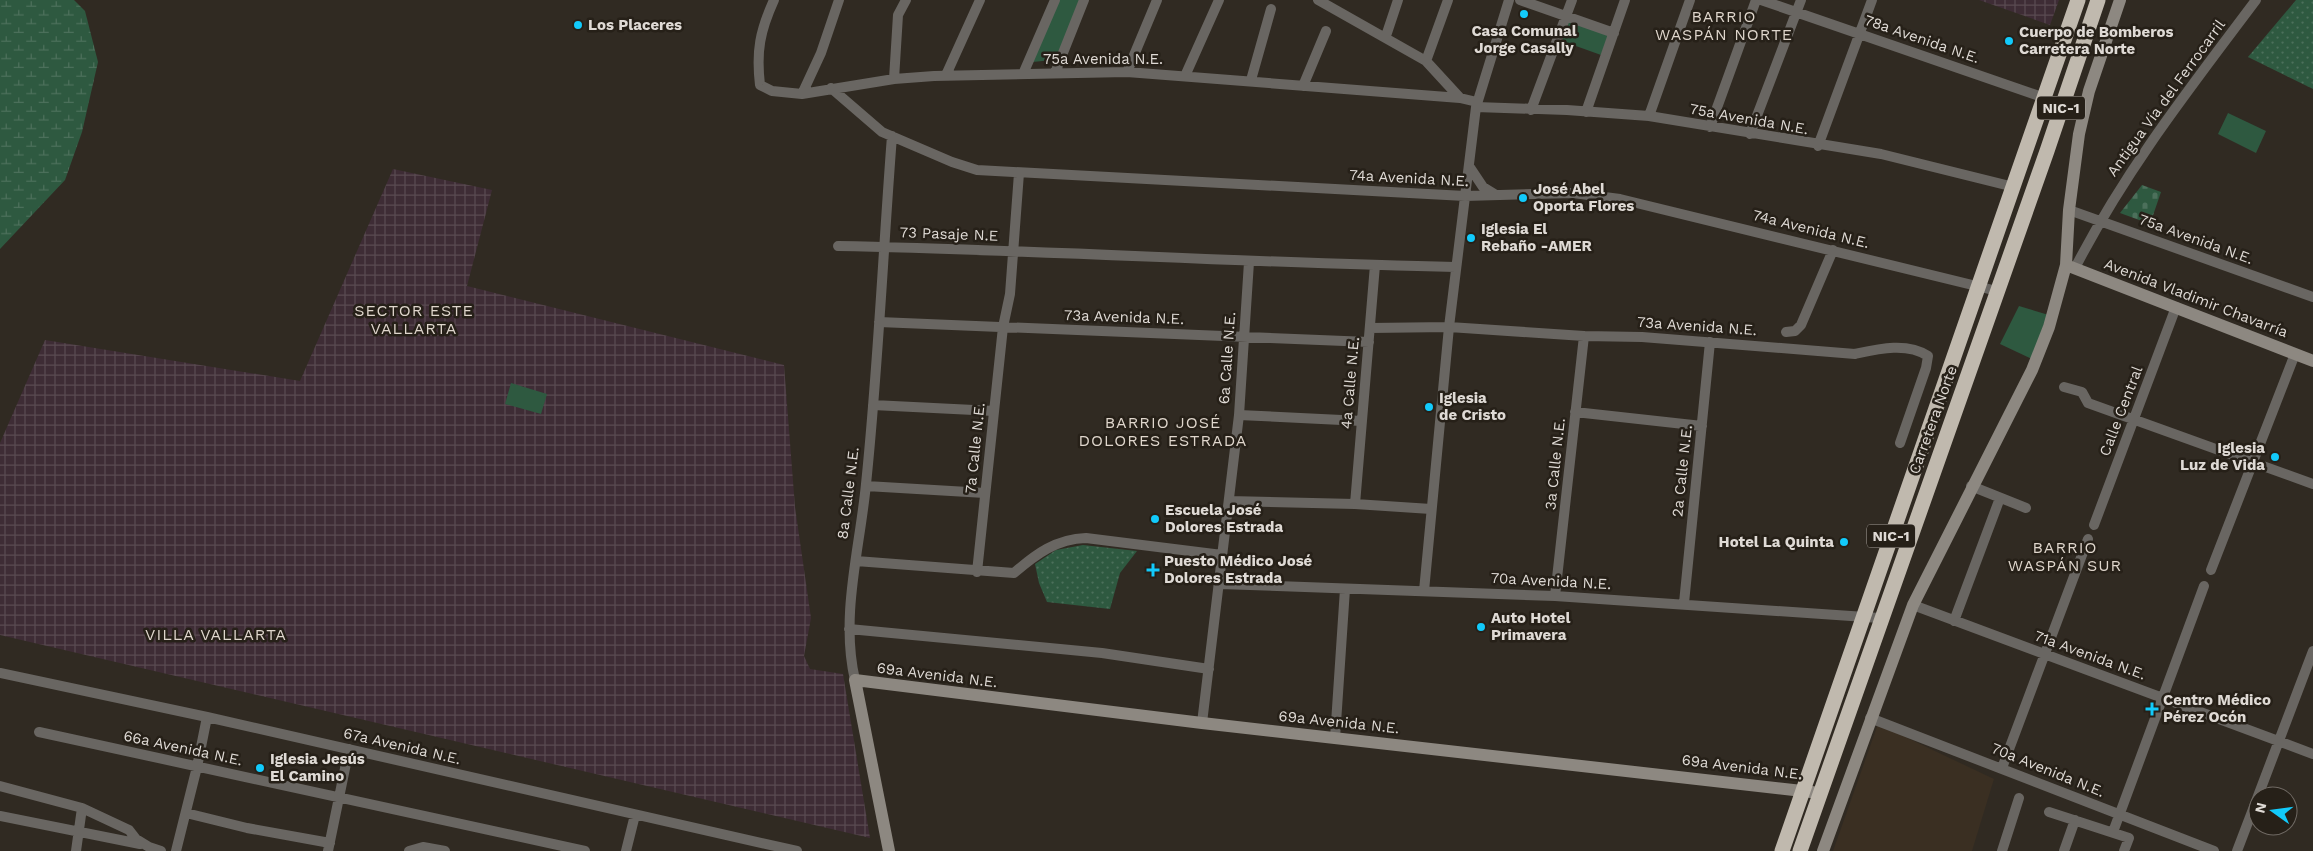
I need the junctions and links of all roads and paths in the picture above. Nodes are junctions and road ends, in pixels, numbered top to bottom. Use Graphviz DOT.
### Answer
graph roads {
  1 [pos="774,0"];
  2 [pos="839,0"];
  3 [pos="906,0"];
  4 [pos="980,0"];
  5 [pos="1055,0"];
  6 [pos="1084,0"];
  7 [pos="1157,0"];
  8 [pos="1219,0"];
  9 [pos="1318,0"];
  10 [pos="1398,0"];
  11 [pos="1448,0"];
  12 [pos="1509,0"];
  13 [pos="1520,0"];
  14 [pos="1572,0"];
  15 [pos="1625,0"];
  16 [pos="1690,0"];
  17 [pos="1756,0"];
  18 [pos="1761,0"];
  19 [pos="1801,0"];
  20 [pos="1872,0"];
  21 [pos="2078,0"];
  22 [pos="2098,0"];
  23 [pos="2120,0"];
  24 [pos="2256,0"];
  25 [pos="1332,3"];
  26 [pos="1271,9"];
  27 [pos="1796,13"];
  28 [pos="1566,16"];
  29 [pos="1326,31"];
  30 [pos="1614,32"];
  31 [pos="1858,33"];
  32 [pos="1386,36"];
  33 [pos="1426,61"];
  34 [pos="1127,72"];
  35 [pos="1055,73"];
  36 [pos="1023,74"];
  37 [pos="946,75"];
  38 [pos="1186,76"];
  39 [pos="894,79"];
  40 [pos="1251,80"];
  41 [pos="1303,86"];
  42 [pos="832,88"];
  43 [pos="802,94"];
  44 [pos="1458,98"];
  45 [pos="2045,98"];
  46 [pos="1476,105"];
  47 [pos="1531,110"];
  48 [pos="1586,112"];
  49 [pos="1649,116"];
  50 [pos="1710,127"];
  51 [pos="1750,134"];
  52 [pos="892,136"];
  53 [pos="1818,146"];
  54 [pos="1468,165"];
  55 [pos="1019,173"];
  56 [pos="2014,187"];
  57 [pos="1465,196"];
  58 [pos="1496,196"];
  59 [pos="2069,210"];
  60 [pos="2100,220"];
  61 [pos="838,246"];
  62 [pos="883,247"];
  63 [pos="1832,250"];
  64 [pos="1014,251"];
  65 [pos="1249,262"];
  66 [pos="1375,265"];
  67 [pos="2071,266"];
  68 [pos="1455,267"];
  69 [pos="1978,285"];
  70 [pos="1997,291"];
  71 [pos="2313,297"];
  72 [pos="2176,307"];
  73 [pos="878,322"];
  74 [pos="1003,327"];
  75 [pos="1449,327"];
  76 [pos="1370,328"];
  77 [pos="1786,332"];
  78 [pos="1584,336"];
  79 [pos="1244,338"];
  80 [pos="1368,342"];
  81 [pos="1710,342"];
  82 [pos="2294,354"];
  83 [pos="2313,361"];
  84 [pos="2064,387"];
  85 [pos="873,405"];
  86 [pos="994,411"];
  87 [pos="1576,412"];
  88 [pos="1239,415"];
  89 [pos="2133,420"];
  90 [pos="1362,421"];
  91 [pos="1702,426"];
  92 [pos="1900,443"];
  93 [pos="2252,462"];
  94 [pos="2313,484"];
  95 [pos="866,486"];
  96 [pos="1971,486"];
  97 [pos="985,493"];
  98 [pos="2000,498"];
  99 [pos="1229,501"];
  100 [pos="1355,504"];
  101 [pos="1431,508"];
  102 [pos="2026,508"];
  103 [pos="2094,525"];
  104 [pos="2088,539"];
  105 [pos="1222,555"];
  106 [pos="856,561"];
  107 [pos="2210,570"];
  108 [pos="977,572"];
  109 [pos="1220,584"];
  110 [pos="2204,586"];
  111 [pos="1345,589"];
  112 [pos="1424,591"];
  113 [pos="1555,596"];
  114 [pos="1684,603"];
  115 [pos="1913,605"];
  116 [pos="1864,616"];
  117 [pos="1880,618"];
  118 [pos="1954,621"];
  119 [pos="849,629"];
  120 [pos="2313,651"];
  121 [pos="2045,654"];
  122 [pos="1209,669"];
  123 [pos="0,673"];
  124 [pos="855,680"];
  125 [pos="2163,697"];
  126 [pos="207,717"];
  127 [pos="1870,718"];
  128 [pos="1202,723"];
  129 [pos="39,732"];
  130 [pos="1335,738"];
  131 [pos="2279,741"];
  132 [pos="349,749"];
  133 [pos="2313,754"];
  134 [pos="197,767"];
  135 [pos="2002,768"];
  136 [pos="0,786"];
  137 [pos="2262,786"];
  138 [pos="1802,791"];
  139 [pos="1820,793"];
  140 [pos="339,797"];
  141 [pos="2019,798"];
  142 [pos="82,808"];
  143 [pos="2049,812"];
  144 [pos="186,813"];
  145 [pos="635,815"];
  146 [pos="2119,815"];
  147 [pos="0,816"];
  148 [pos="2075,820"];
  149 [pos="2248,822"];
  150 [pos="79,831"];
  151 [pos="2113,832"];
  152 [pos="2187,846"];
  153 [pos="329,847"];
  154 [pos="177,848"];
  155 [pos="150,849"];
  156 [pos="423,849"];
  157 [pos="779,849"];
  158 [pos="76,851"];
  159 [pos="162,851"];
  160 [pos="409,851"];
  161 [pos="445,851"];
  162 [pos="585,851"];
  163 [pos="626,851"];
  164 [pos="797,851"];
  165 [pos="889,851"];
  166 [pos="1782,851"];
  167 [pos="1800,851"];
  168 [pos="1823,851"];
  169 [pos="2002,851"];
  170 [pos="2064,851"];
  171 [pos="2124,851"];
  172 [pos="2214,851"];
  173 [pos="2237,851"];
  1 -- 43 [label="street, 75a Avenida N.E."];
  2 -- 43 [label="street"];
  3 -- 39 [label="street"];
  4 -- 37 [label="street"];
  5 -- 36 [label="street"];
  6 -- 35 [label="street"];
  7 -- 34 [label="street"];
  8 -- 38 [label="street"];
  9 -- 25 [label="street"];
  10 -- 32 [label="street"];
  11 -- 33 [label="street"];
  12 -- 46 [label="street"];
  13 -- 28 [label="street"];
  14 -- 28 [label="street"];
  15 -- 30 [label="street"];
  16 -- 49 [label="street"];
  17 -- 50 [label="street"];
  18 -- 27 [label="street, 78a Avenida N.E."];
  19 -- 27 [label="street"];
  20 -- 31 [label="street"];
  21 -- 45 [label="highway, Carretera Norte / NIC-1"];
  22 -- 70 [label="highway, Carretera Norte / NIC-1"];
  23 -- 59 [label="street"];
  24 -- 60 [label="street, Antigua Vía del Ferrocarril"];
  25 -- 32 [label="street"];
  26 -- 40 [label="street"];
  27 -- 31 [label="street, 78a Avenida N.E."];
  27 -- 51 [label="street"];
  28 -- 30 [label="street"];
  28 -- 47 [label="street"];
  29 -- 41 [label="street"];
  30 -- 48 [label="street"];
  31 -- 45 [label="street, 78a Avenida N.E."];
  31 -- 53 [label="street"];
  32 -- 33 [label="street"];
  33 -- 44 [label="street"];
  34 -- 35 [label="street, 75a Avenida N.E."];
  34 -- 38 [label="street, 75a Avenida N.E."];
  35 -- 36 [label="street, 75a Avenida N.E."];
  36 -- 37 [label="street, 75a Avenida N.E."];
  37 -- 39 [label="street, 75a Avenida N.E."];
  38 -- 40 [label="street, 75a Avenida N.E."];
  39 -- 42 [label="street, 75a Avenida N.E."];
  40 -- 41 [label="street, 75a Avenida N.E."];
  41 -- 44 [label="street, 75a Avenida N.E."];
  42 -- 43 [label="street, 75a Avenida N.E."];
  42 -- 52 [label="street, 74a Avenida N.E."];
  44 -- 46 [label="street, 75a Avenida N.E."];
  45 -- 56 [label="highway, Carretera Norte / NIC-1"];
  46 -- 47 [label="street, 75a Avenida N.E."];
  46 -- 54 [label="street"];
  47 -- 48 [label="street, 75a Avenida N.E."];
  48 -- 49 [label="street, 75a Avenida N.E."];
  49 -- 50 [label="street, 75a Avenida N.E."];
  50 -- 51 [label="street, 75a Avenida N.E."];
  51 -- 53 [label="street, 75a Avenida N.E."];
  52 -- 55 [label="street, 74a Avenida N.E."];
  52 -- 62 [label="street, 8a Calle N.E."];
  53 -- 56 [label="street, 75a Avenida N.E."];
  54 -- 57 [label="street"];
  54 -- 58 [label="street"];
  55 -- 57 [label="street, 74a Avenida N.E."];
  55 -- 64 [label="street"];
  56 -- 69 [label="highway, Carretera Norte / NIC-1"];
  57 -- 58 [label="street, 74a Avenida N.E."];
  57 -- 68 [label="street"];
  58 -- 63 [label="street, 74a Avenida N.E."];
  59 -- 60 [label="street, 75a Avenida N.E."];
  59 -- 67 [label="street"];
  60 -- 67 [label="street, Antigua Vía del Ferrocarril"];
  60 -- 71 [label="street, 75a Avenida N.E."];
  61 -- 62 [label="street, 73 Pasaje N.E"];
  62 -- 64 [label="street, 73 Pasaje N.E"];
  62 -- 73 [label="street, 8a Calle N.E."];
  63 -- 69 [label="street, 74a Avenida N.E."];
  63 -- 77 [label="street"];
  64 -- 65 [label="street, 73 Pasaje N.E"];
  64 -- 74 [label="street"];
  65 -- 66 [label="street, 73 Pasaje N.E"];
  65 -- 79 [label="street, 6a Calle N.E."];
  66 -- 68 [label="street, 73 Pasaje N.E"];
  66 -- 76 [label="street, 4a Calle N.E."];
  67 -- 72 [label="street, Avenida Vladimir Chavarría"];
  67 -- 96 [label="street"];
  68 -- 75 [label="street"];
  69 -- 70 [label="street, 74a Avenida N.E."];
  69 -- 116 [label="highway, Carretera Norte / NIC-1"];
  70 -- 117 [label="highway, Carretera Norte / NIC-1"];
  72 -- 82 [label="street, Avenida Vladimir Chavarría"];
  72 -- 89 [label="street, Calle Central"];
  73 -- 74 [label="street, 73a Avenida N.E."];
  73 -- 85 [label="street, 8a Calle N.E."];
  74 -- 79 [label="street, 73a Avenida N.E."];
  74 -- 86 [label="street, 7a Calle N.E."];
  75 -- 76 [label="street, 73a Avenida N.E."];
  75 -- 78 [label="street, 73a Avenida N.E."];
  75 -- 101 [label="street"];
  76 -- 80 [label="street, 4a Calle N.E."];
  78 -- 81 [label="street, 73a Avenida N.E."];
  78 -- 87 [label="street, 3a Calle N.E."];
  79 -- 80 [label="street, 73a Avenida N.E."];
  79 -- 88 [label="street, 6a Calle N.E."];
  80 -- 90 [label="street, 4a Calle N.E."];
  81 -- 91 [label="street, 2a Calle N.E."];
  81 -- 92 [label="street, 73a Avenida N.E."];
  82 -- 83 [label="street, Avenida Vladimir Chavarría"];
  82 -- 93 [label="street"];
  84 -- 89 [label="street"];
  85 -- 86 [label="street"];
  85 -- 95 [label="street, 8a Calle N.E."];
  86 -- 97 [label="street, 7a Calle N.E."];
  87 -- 91 [label="street"];
  87 -- 113 [label="street, 3a Calle N.E."];
  88 -- 90 [label="street"];
  88 -- 99 [label="street, 6a Calle N.E."];
  89 -- 93 [label="street"];
  89 -- 103 [label="street, Calle Central"];
  90 -- 100 [label="street, 4a Calle N.E."];
  91 -- 114 [label="street, 2a Calle N.E."];
  93 -- 94 [label="street"];
  93 -- 107 [label="street"];
  95 -- 97 [label="street"];
  95 -- 106 [label="street, 8a Calle N.E."];
  96 -- 98 [label="street"];
  96 -- 115 [label="street"];
  97 -- 108 [label="street, 7a Calle N.E."];
  98 -- 102 [label="street"];
  98 -- 118 [label="street"];
  99 -- 100 [label="street"];
  99 -- 105 [label="street, 6a Calle N.E."];
  100 -- 101 [label="street"];
  101 -- 112 [label="street"];
  104 -- 121 [label="street"];
  105 -- 108 [label="street"];
  105 -- 109 [label="street, 6a Calle N.E."];
  106 -- 108 [label="street"];
  106 -- 119 [label="street, 8a Calle N.E."];
  109 -- 111 [label="street, 70a Avenida N.E."];
  109 -- 122 [label="street, 6a Calle N.E."];
  110 -- 125 [label="street"];
  111 -- 112 [label="street, 70a Avenida N.E."];
  111 -- 130 [label="street"];
  112 -- 113 [label="street, 70a Avenida N.E."];
  113 -- 114 [label="street, 70a Avenida N.E."];
  114 -- 116 [label="street, 70a Avenida N.E."];
  115 -- 118 [label="street, 71a Avenida N.E."];
  115 -- 127 [label="street"];
  116 -- 117 [label="street, 70a Avenida N.E."];
  116 -- 138 [label="highway, Carretera Norte / NIC-1"];
  117 -- 139 [label="highway, Carretera Norte / NIC-1"];
  118 -- 121 [label="street, 71a Avenida N.E."];
  119 -- 122 [label="street"];
  119 -- 124 [label="street, 8a Calle N.E."];
  120 -- 131 [label="street"];
  121 -- 125 [label="street, 71a Avenida N.E."];
  121 -- 135 [label="street"];
  122 -- 128 [label="street, 6a Calle N.E."];
  123 -- 126 [label="street, 67a Avenida N.E."];
  124 -- 128 [label="street, 69a Avenida N.E."];
  124 -- 165 [label="street, 8a Calle N.E."];
  125 -- 131 [label="street, 71a Avenida N.E."];
  125 -- 146 [label="street"];
  126 -- 132 [label="street, 67a Avenida N.E."];
  126 -- 134 [label="street"];
  127 -- 135 [label="street, 70a Avenida N.E."];
  127 -- 168 [label="street"];
  128 -- 130 [label="street, 69a Avenida N.E."];
  129 -- 134 [label="street, 66a Avenida N.E."];
  130 -- 138 [label="street, 69a Avenida N.E."];
  131 -- 133 [label="street, 71a Avenida N.E."];
  131 -- 137 [label="street"];
  132 -- 140 [label="street"];
  132 -- 145 [label="street, 67a Avenida N.E."];
  134 -- 140 [label="street, 66a Avenida N.E."];
  134 -- 144 [label="street"];
  135 -- 146 [label="street, 70a Avenida N.E."];
  136 -- 142 [label="street"];
  138 -- 139 [label="street, 69a Avenida N.E."];
  138 -- 166 [label="highway, Carretera Norte / NIC-1"];
  139 -- 167 [label="highway, Carretera Norte / NIC-1"];
  140 -- 153 [label="street"];
  140 -- 162 [label="street, 66a Avenida N.E."];
  141 -- 169 [label="street"];
  142 -- 150 [label="street"];
  142 -- 155 [label="street"];
  143 -- 148 [label="street"];
  144 -- 153 [label="street"];
  144 -- 154 [label="street"];
  145 -- 157 [label="street, 67a Avenida N.E."];
  145 -- 163 [label="street"];
  146 -- 151 [label="street"];
  146 -- 152 [label="street, 70a Avenida N.E."];
  147 -- 150 [label="street"];
  148 -- 151 [label="street"];
  148 -- 170 [label="street"];
  149 -- 173 [label="street"];
  150 -- 155 [label="street"];
  150 -- 158 [label="street"];
  151 -- 171 [label="street"];
  152 -- 172 [label="street, 70a Avenida N.E."];
  155 -- 159 [label="street"];
  156 -- 160 [label="street"];
  156 -- 161 [label="street"];
  157 -- 164 [label="street, 67a Avenida N.E."];
}
